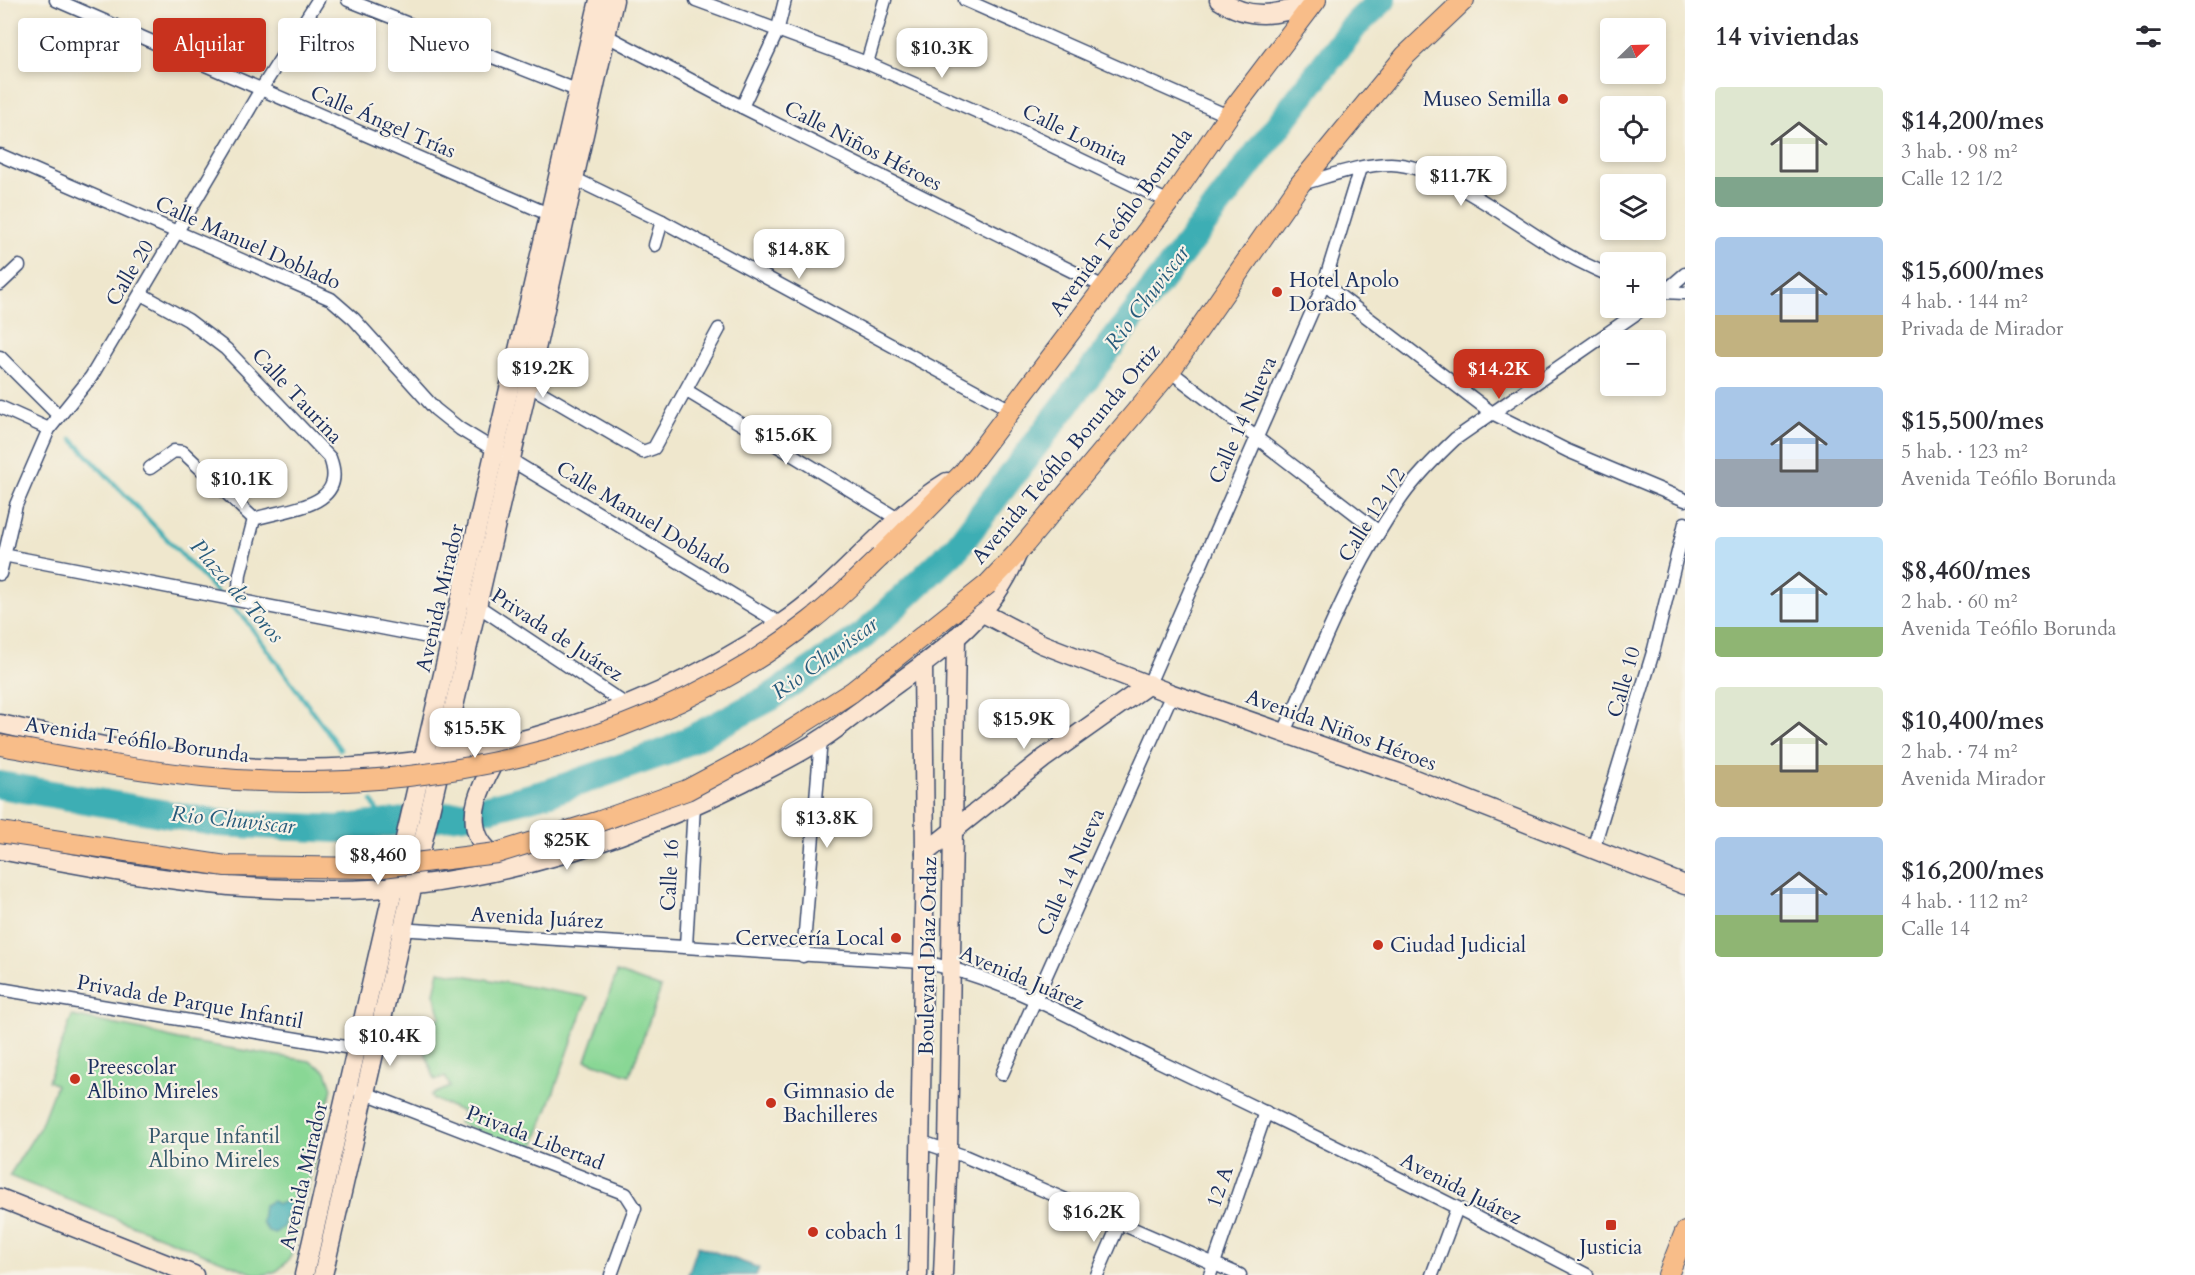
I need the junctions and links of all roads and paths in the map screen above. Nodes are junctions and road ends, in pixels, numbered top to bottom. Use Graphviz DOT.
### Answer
graph roads {
  1 [pos="56,0"];
  2 [pos="318,0"];
  3 [pos="348,0"];
  4 [pos="599,0"];
  5 [pos="614,0"];
  6 [pos="696,0"];
  7 [pos="785,0"];
  8 [pos="885,0"];
  9 [pos="965,0"];
  10 [pos="1219,0"];
  11 [pos="1464,0"];
  12 [pos="1314,2"];
  13 [pos="777,32"];
  14 [pos="607,36"];
  15 [pos="867,63"];
  16 [pos="260,91"];
  17 [pos="586,94"];
  18 [pos="742,107"];
  19 [pos="1228,116"];
  20 [pos="0,155"];
  21 [pos="1360,168"];
  22 [pos="573,178"];
  23 [pos="1300,184"];
  24 [pos="1169,202"];
  25 [pos="556,218"];
  26 [pos="662,221"];
  27 [pos="177,231"];
  28 [pos="655,244"];
  29 [pos="19,266"];
  30 [pos="1600,270"];
  31 [pos="1685,274"];
  32 [pos="0,284"];
  33 [pos="1324,284"];
  34 [pos="1104,287"];
  35 [pos="1666,289"];
  36 [pos="1685,293"];
  37 [pos="141,294"];
  38 [pos="1666,294"];
  39 [pos="1630,318"];
  40 [pos="719,329"];
  41 [pos="0,357"];
  42 [pos="1170,371"];
  43 [pos="521,381"];
  44 [pos="687,391"];
  45 [pos="0,407"];
  46 [pos="1011,410"];
  47 [pos="1492,413"];
  48 [pos="59,416"];
  49 [pos="49,429"];
  50 [pos="1256,438"];
  51 [pos="504,456"];
  52 [pos="150,468"];
  53 [pos="964,472"];
  54 [pos="1685,501"];
  55 [pos="254,519"];
  56 [pos="898,519"];
  57 [pos="1685,523"];
  58 [pos="1379,532"];
  59 [pos="1018,552"];
  60 [pos="3,555"];
  61 [pos="0,574"];
  62 [pos="238,599"];
  63 [pos="471,601"];
  64 [pos="983,613"];
  65 [pos="781,624"];
  66 [pos="956,637"];
  67 [pos="461,643"];
  68 [pos="923,664"];
  69 [pos="1149,684"];
  70 [pos="1173,694"];
  71 [pos="628,706"];
  72 [pos="0,724"];
  73 [pos="1284,732"];
  74 [pos="821,740"];
  75 [pos="0,745"];
  76 [pos="502,746"];
  77 [pos="443,757"];
  78 [pos="424,759"];
  79 [pos="425,791"];
  80 [pos="694,806"];
  81 [pos="0,832"];
  82 [pos="953,832"];
  83 [pos="1593,849"];
  84 [pos="0,850"];
  85 [pos="925,853"];
  86 [pos="508,868"];
  87 [pos="1685,885"];
  88 [pos="405,886"];
  89 [pos="394,928"];
  90 [pos="686,946"];
  91 [pos="803,956"];
  92 [pos="922,962"];
  93 [pos="950,967"];
  94 [pos="0,989"];
  95 [pos="1035,1001"];
  96 [pos="366,1051"];
  97 [pos="1002,1074"];
  98 [pos="357,1090"];
  99 [pos="1266,1112"];
  100 [pos="919,1141"];
  101 [pos="948,1150"];
  102 [pos="0,1198"];
  103 [pos="1457,1208"];
  104 [pos="1119,1224"];
  105 [pos="1685,1232"];
  106 [pos="1212,1269"];
  107 [pos="195,1275"];
  108 [pos="304,1275"];
  109 [pos="323,1275"];
  110 [pos="611,1275"];
  111 [pos="918,1275"];
  112 [pos="943,1275"];
  113 [pos="1097,1275"];
  114 [pos="1240,1275"];
  115 [pos="1432,1275"];
  116 [pos="1587,1275"];
  117 [pos="1668,1275"];
  1 -- 16 [label="street, Calle Ángel Trías"];
  2 -- 16 [label="street, Calle 20"];
  3 -- 17 [label="street"];
  4 -- 17 [label="main road, Avenida Mirador"];
  5 -- 14 [label="main road, Avenida Mirador"];
  6 -- 13 [label="street, Calle Lomita"];
  7 -- 13 [label="street"];
  8 -- 15 [label="street"];
  9 -- 19 [label="street"];
  10 -- 12 [label="main road"];
  11 -- 23 [label="main road, Avenida Teófilo Borunda Ortiz"];
  12 -- 19 [label="main road, Avenida Teófilo Borunda"];
  13 -- 15 [label="street, Calle Lomita"];
  13 -- 18 [label="street"];
  14 -- 17 [label="main road, Avenida Mirador"];
  14 -- 18 [label="street, Calle Niños Héroes"];
  15 -- 24 [label="street, Calle Lomita"];
  16 -- 25 [label="street, Calle Ángel Trías"];
  16 -- 27 [label="street, Calle 20"];
  17 -- 22 [label="main road, Avenida Mirador"];
  17 -- 25 [label="main road, Avenida Mirador"];
  18 -- 34 [label="street, Calle Niños Héroes"];
  19 -- 24 [label="main road, Avenida Teófilo Borunda"];
  20 -- 27 [label="street, Calle Manuel Doblado"];
  21 -- 23 [label="street"];
  21 -- 30 [label="street"];
  21 -- 33 [label="street, Calle 14 Nueva"];
  22 -- 25 [label="main road, Avenida Mirador"];
  22 -- 26 [label="street"];
  23 -- 42 [label="main road, Avenida Teófilo Borunda Ortiz"];
  24 -- 34 [label="main road, Avenida Teófilo Borunda"];
  25 -- 43 [label="main road, Avenida Mirador"];
  26 -- 28 [label="street"];
  26 -- 46 [label="street"];
  27 -- 37 [label="street, Calle 20"];
  27 -- 51 [label="street, Calle Manuel Doblado"];
  29 -- 32 [label="street"];
  31 -- 35 [label="street"];
  33 -- 47 [label="street"];
  33 -- 50 [label="street, Calle 14 Nueva"];
  34 -- 46 [label="main road, Avenida Teófilo Borunda"];
  36 -- 38 [label="street"];
  37 -- 48 [label="street, Calle 20"];
  37 -- 55 [label="street, Calle Taurina"];
  39 -- 47 [label="street, Calle 12 1/2"];
  40 -- 44 [label="street"];
  41 -- 48 [label="street"];
  42 -- 50 [label="street"];
  42 -- 59 [label="main road, Avenida Teófilo Borunda Ortiz"];
  43 -- 44 [label="street"];
  43 -- 51 [label="main road, Avenida Mirador"];
  44 -- 56 [label="street"];
  45 -- 49 [label="street"];
  46 -- 53 [label="main road, Avenida Teófilo Borunda"];
  47 -- 54 [label="street"];
  47 -- 58 [label="street, Calle 12 1/2"];
  48 -- 49 [label="street, Calle 20"];
  49 -- 60 [label="street, Calle 20"];
  50 -- 58 [label="street"];
  50 -- 69 [label="street, Calle 14 Nueva"];
  51 -- 63 [label="main road, Avenida Mirador"];
  51 -- 65 [label="street, Calle Manuel Doblado"];
  52 -- 55 [label="street"];
  53 -- 56 [label="main road, Avenida Teófilo Borunda"];
  53 -- 75 [label="main road, Avenida Teófilo Borunda, bridge"];
  55 -- 62 [label="street"];
  56 -- 65 [label="main road, Avenida Teófilo Borunda"];
  57 -- 83 [label="street, Calle 10"];
  58 -- 73 [label="street, Calle 12 1/2"];
  59 -- 64 [label="main road"];
  59 -- 81 [label="main road, Avenida Teófilo Borunda Ortiz, bridge"];
  60 -- 61 [label="street, Calle 20"];
  60 -- 62 [label="street"];
  62 -- 67 [label="street"];
  63 -- 67 [label="main road, Avenida Mirador"];
  63 -- 71 [label="street, Privada de Juárez"];
  64 -- 66 [label="main road"];
  64 -- 69 [label="main road, Avenida Niños Héroes"];
  65 -- 71 [label="main road, Avenida Teófilo Borunda"];
  66 -- 68 [label="main road"];
  66 -- 82 [label="main road, Boulevard Díaz Ordaz"];
  67 -- 77 [label="main road, Avenida Mirador"];
  67 -- 78 [label="main road, Avenida Mirador"];
  68 -- 74 [label="main road"];
  68 -- 85 [label="main road, Boulevard Díaz Ordaz"];
  69 -- 70 [label="main road, Avenida Niños Héroes"];
  69 -- 82 [label="main road"];
  70 -- 73 [label="main road, Avenida Niños Héroes"];
  70 -- 95 [label="street, Calle 14 Nueva"];
  71 -- 76 [label="main road, Avenida Teófilo Borunda"];
  72 -- 78 [label="main road, Avenida Teófilo Borunda"];
  73 -- 83 [label="main road, Avenida Niños Héroes"];
  74 -- 80 [label="main road"];
  74 -- 91 [label="street"];
  76 -- 77 [label="main road, Avenida Teófilo Borunda"];
  76 -- 86 [label="main road"];
  77 -- 78 [label="main road, Avenida Teófilo Borunda"];
  77 -- 79 [label="main road, Avenida Mirador"];
  78 -- 79 [label="main road, Avenida Mirador"];
  79 -- 88 [label="main road, Avenida Mirador"];
  80 -- 86 [label="main road"];
  80 -- 90 [label="street, Calle 16"];
  82 -- 85 [label="main road"];
  82 -- 93 [label="main road, Boulevard Díaz Ordaz"];
  83 -- 87 [label="main road, Avenida Niños Héroes"];
  84 -- 88 [label="main road"];
  85 -- 92 [label="main road, Boulevard Díaz Ordaz"];
  86 -- 88 [label="main road"];
  88 -- 89 [label="main road, Avenida Mirador"];
  89 -- 90 [label="street, Avenida Juárez"];
  89 -- 96 [label="main road, Avenida Mirador"];
  90 -- 91 [label="street, Avenida Juárez"];
  91 -- 92 [label="street, Avenida Juárez"];
  92 -- 93 [label="street, Avenida Juárez"];
  92 -- 100 [label="main road, Boulevard Díaz Ordaz"];
  93 -- 95 [label="street, Avenida Juárez"];
  93 -- 101 [label="main road, Boulevard Díaz Ordaz"];
  94 -- 96 [label="street, Privada de Parque Infantil"];
  95 -- 97 [label="street, Calle 14 Nueva"];
  95 -- 99 [label="street, Avenida Juárez"];
  96 -- 98 [label="main road, Avenida Mirador"];
  98 -- 108 [label="main road, Avenida Mirador"];
  98 -- 109 [label="main road, Avenida Mirador"];
  98 -- 110 [label="street, Privada Libertad"];
  99 -- 103 [label="street, Avenida Juárez"];
  99 -- 106 [label="street, 12 A"];
  100 -- 101 [label="street"];
  100 -- 111 [label="main road, Boulevard Díaz Ordaz"];
  101 -- 104 [label="street"];
  101 -- 112 [label="main road, Boulevard Díaz Ordaz"];
  102 -- 107 [label="main road"];
  103 -- 115 [label="street"];
  103 -- 116 [label="street, Avenida Juárez"];
  104 -- 106 [label="street"];
  104 -- 113 [label="street"];
  105 -- 117 [label="main road"];
  106 -- 114 [label="street"];
}
